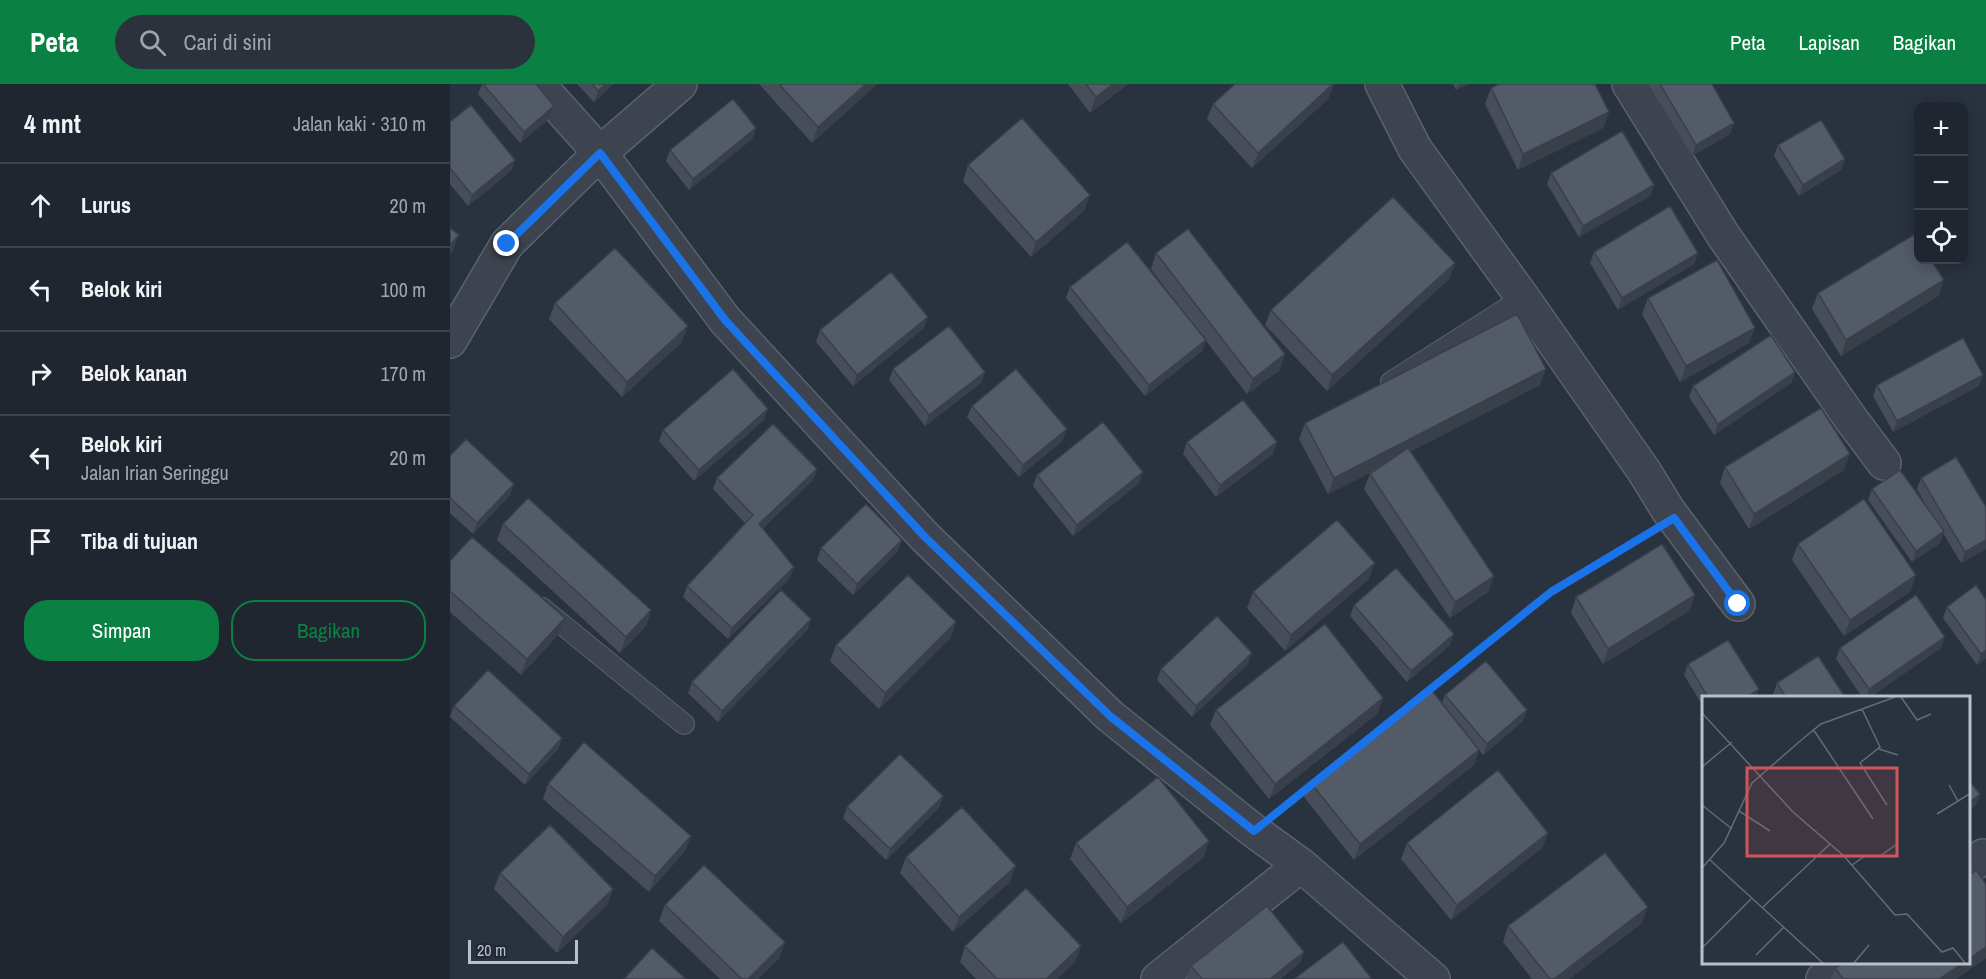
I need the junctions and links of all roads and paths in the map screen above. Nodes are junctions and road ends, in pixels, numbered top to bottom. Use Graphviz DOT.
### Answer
graph roads {
  1 [pos="538,84"];
  2 [pos="680,84"];
  3 [pos="1382,84"];
  4 [pos="1629,84"];
  5 [pos="600,153"];
  6 [pos="1523,298"];
  7 [pos="450,341"];
  8 [pos="1389,383"];
  9 [pos="1884,463"];
  10 [pos="1674,518"];
  11 [pos="528,597"];
  12 [pos="1738,604"];
  13 [pos="1421,696"];
  14 [pos="684,724"];
  15 [pos="1310,786"];
  16 [pos="1254,831"];
  17 [pos="1301,865"];
  18 [pos="1846,964"];
  19 [pos="1158,979"];
  20 [pos="1433,979"];
  21 [pos="1823,979"];
  1 -- 5 [label="street"];
  2 -- 5 [label="street"];
  3 -- 6 [label="street"];
  4 -- 9 [label="street"];
  5 -- 7 [label="street"];
  5 -- 16 [label="street"];
  6 -- 8 [label="lane"];
  6 -- 10 [label="street"];
  10 -- 12 [label="street"];
  10 -- 13 [label="path"];
  11 -- 14 [label="lane"];
  15 -- 16 [label="path"];
  16 -- 17 [label="street"];
  17 -- 19 [label="street"];
  17 -- 20 [label="street"];
  18 -- 21 [label="street"];
}
